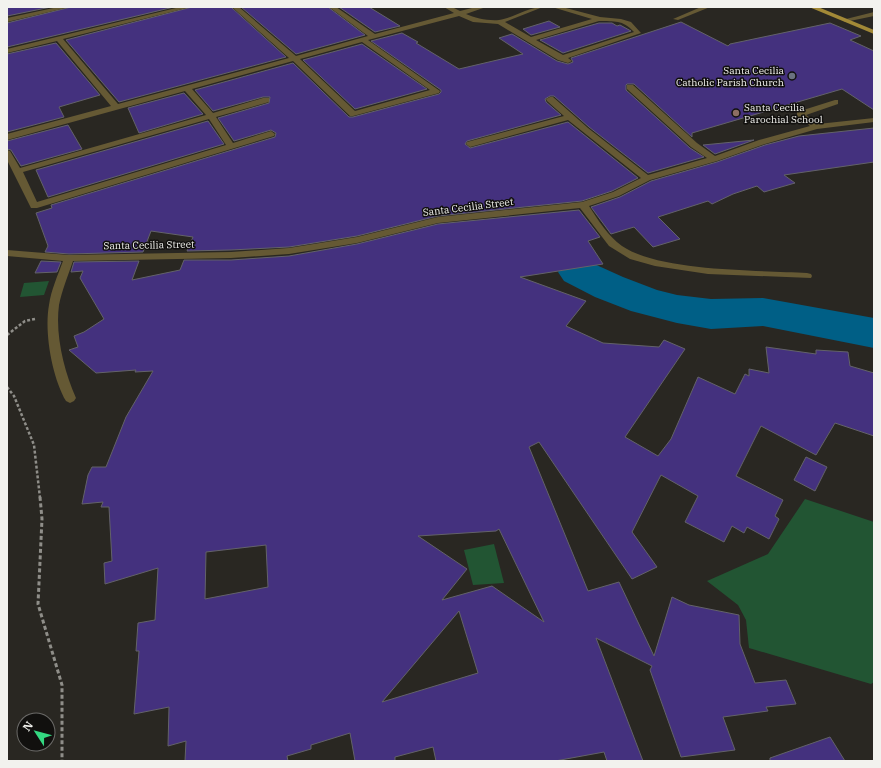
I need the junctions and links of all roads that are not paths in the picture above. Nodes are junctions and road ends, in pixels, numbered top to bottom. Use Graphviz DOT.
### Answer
graph roads {
  1 [pos="68,7"];
  2 [pos="188,7"];
  3 [pos="235,7"];
  4 [pos="332,7"];
  5 [pos="447,7"];
  6 [pos="483,7"];
  7 [pos="540,7"];
  8 [pos="555,7"];
  9 [pos="707,7"];
  10 [pos="812,7"];
  11 [pos="459,14"];
  12 [pos="874,14"];
  13 [pos="600,18"];
  14 [pos="676,19"];
  15 [pos="7,20"];
  16 [pos="845,20"];
  17 [pos="500,22"];
  18 [pos="874,32"];
  19 [pos="374,37"];
  20 [pos="58,38"];
  21 [pos="530,39"];
  22 [pos="363,40"];
  23 [pos="7,51"];
  24 [pos="295,58"];
  25 [pos="561,58"];
  26 [pos="570,62"];
  27 [pos="630,87"];
  28 [pos="187,88"];
  29 [pos="550,99"];
  30 [pos="266,100"];
  31 [pos="835,102"];
  32 [pos="116,107"];
  33 [pos="211,115"];
  34 [pos="569,117"];
  35 [pos="874,120"];
  36 [pos="816,127"];
  37 [pos="10,134"];
  38 [pos="271,134"];
  39 [pos="470,144"];
  40 [pos="232,147"];
  41 [pos="7,154"];
  42 [pos="714,159"];
  43 [pos="18,171"];
  44 [pos="647,178"];
  45 [pos="583,205"];
  46 [pos="7,253"];
  47 [pos="69,258"];
  48 [pos="807,276"];
  49 [pos="70,398"];
  1 -- 15 [label="street"];
  2 -- 20 [label="street"];
  3 -- 24 [label="street"];
  4 -- 19 [label="street"];
  5 -- 11 [label="street"];
  6 -- 11 [label="street"];
  7 -- 17 [label="street"];
  8 -- 13 [label="street"];
  9 -- 14 [label="street"];
  10 -- 16 [label="main road"];
  11 -- 17 [label="street"];
  11 -- 19 [label="street"];
  12 -- 16 [label="street"];
  13 -- 21 [label="street"];
  13 -- 25 [label="street"];
  16 -- 18 [label="main road"];
  17 -- 21 [label="street"];
  19 -- 22 [label="street"];
  20 -- 23 [label="street"];
  20 -- 32 [label="street"];
  21 -- 25 [label="street"];
  22 -- 24 [label="street"];
  22 -- 24 [label="street"];
  24 -- 28 [label="street"];
  25 -- 26 [label="street"];
  27 -- 42 [label="street"];
  28 -- 32 [label="street"];
  28 -- 33 [label="street"];
  29 -- 34 [label="street"];
  30 -- 33 [label="street"];
  31 -- 36 [label="street"];
  32 -- 37 [label="street"];
  33 -- 40 [label="street"];
  33 -- 43 [label="street"];
  34 -- 39 [label="street"];
  34 -- 44 [label="street"];
  35 -- 36 [label="street, Santa Cecilia Street"];
  36 -- 42 [label="street, Santa Cecilia Street"];
  38 -- 40 [label="street"];
  40 -- 43 [label="street"];
  41 -- 43 [label="street"];
  42 -- 44 [label="street, Santa Cecilia Street"];
  44 -- 45 [label="street, Santa Cecilia Street"];
  45 -- 47 [label="street, Santa Cecilia Street"];
  45 -- 48 [label="street"];
  46 -- 47 [label="street, Santa Cecilia Street"];
  47 -- 49 [label="street"];
}
